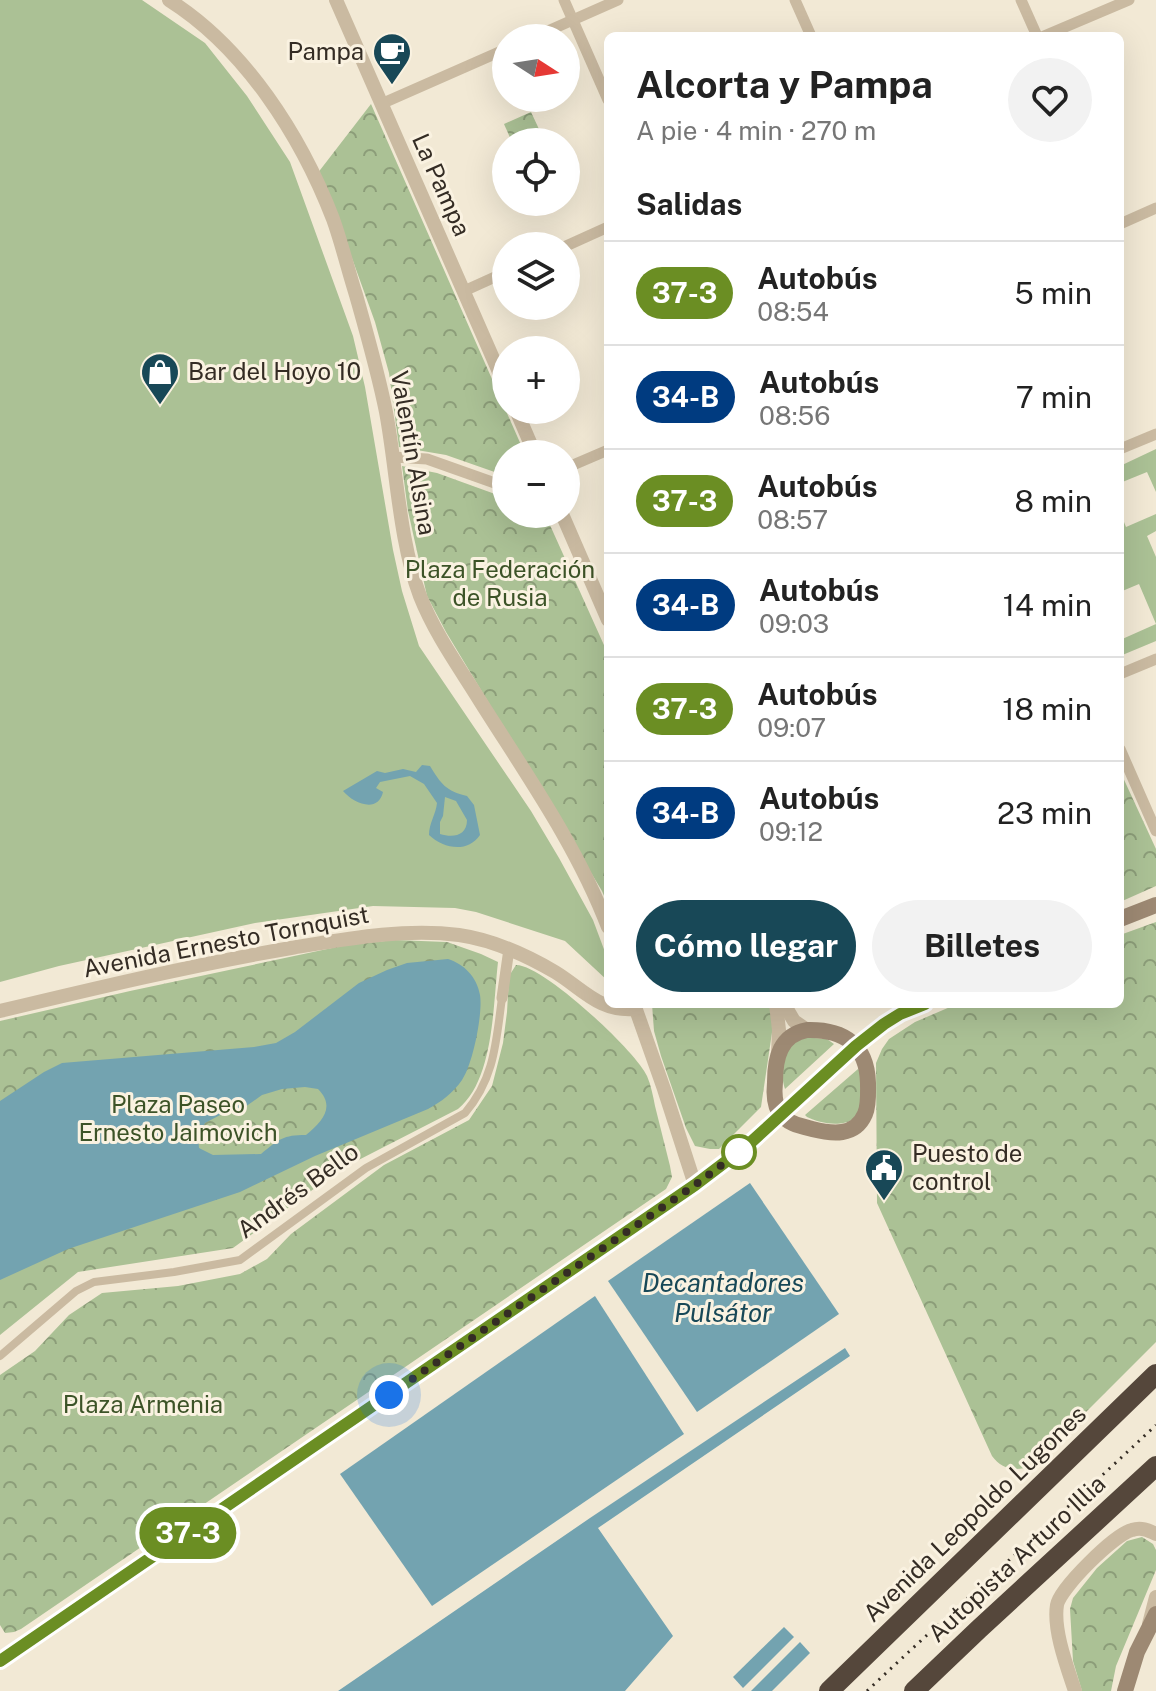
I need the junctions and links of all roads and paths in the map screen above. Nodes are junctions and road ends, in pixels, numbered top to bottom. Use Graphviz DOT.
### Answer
graph roads {
  1 [pos="169,0"];
  2 [pos="336,0"];
  3 [pos="564,0"];
  4 [pos="618,0"];
  5 [pos="795,0"];
  6 [pos="1021,0"];
  7 [pos="1129,0"];
  8 [pos="573,20"];
  9 [pos="564,24"];
  10 [pos="809,32"];
  11 [pos="1035,32"];
  12 [pos="1053,32"];
  13 [pos="492,55"];
  14 [pos="604,91"];
  15 [pos="381,104"];
  16 [pos="1156,208"];
  17 [pos="1124,220"];
  18 [pos="604,229"];
  19 [pos="580,240"];
  20 [pos="492,278"];
  21 [pos="464,291"];
  22 [pos="492,356"];
  23 [pos="1156,434"];
  24 [pos="1124,447"];
  25 [pos="604,452"];
  26 [pos="393,457"];
  27 [pos="580,462"];
  28 [pos="492,482"];
  29 [pos="568,528"];
  30 [pos="604,611"];
  31 [pos="1156,659"];
  32 [pos="1124,672"];
  33 [pos="1124,758"];
  34 [pos="1156,831"];
  35 [pos="1156,905"];
  36 [pos="1124,917"];
  37 [pos="604,918"];
  38 [pos="509,949"];
  39 [pos="502,998"];
  40 [pos="604,1005"];
  41 [pos="637,1008"];
  42 [pos="776,1008"];
  43 [pos="786,1008"];
  44 [pos="915,1008"];
  45 [pos="0,1011"];
  46 [pos="807,1030"];
  47 [pos="856,1046"];
  48 [pos="778,1053"];
  49 [pos="781,1115"];
  50 [pos="695,1185"];
  51 [pos="0,1356"];
  52 [pos="1156,1374"];
  53 [pos="1156,1466"];
  54 [pos="1156,1534"];
  55 [pos="1156,1597"];
  56 [pos="1152,1621"];
  57 [pos="2,1656"];
  58 [pos="829,1691"];
  59 [pos="914,1691"];
  60 [pos="1075,1691"];
  61 [pos="1125,1691"];
  1 -- 26 [label="street, Valentín Alsina"];
  2 -- 15 [label="street, La Pampa"];
  3 -- 8 [label="street"];
  4 -- 8 [label="street"];
  5 -- 10 [label="street"];
  6 -- 11 [label="street"];
  7 -- 12 [label="street"];
  8 -- 9 [label="street"];
  8 -- 14 [label="street"];
  13 -- 15 [label="street"];
  15 -- 21 [label="street, La Pampa"];
  16 -- 17 [label="street"];
  18 -- 19 [label="street"];
  20 -- 21 [label="street"];
  21 -- 22 [label="street, La Pampa"];
  23 -- 24 [label="street"];
  25 -- 27 [label="street"];
  26 -- 28 [label="street"];
  26 -- 37 [label="street, Valentín Alsina"];
  29 -- 30 [label="street"];
  31 -- 32 [label="street"];
  33 -- 34 [label="street"];
  35 -- 36 [label="main road"];
  38 -- 39 [label="street, Andrés Bello"];
  38 -- 40 [label="street, Avenida Ernesto Tornquist"];
  38 -- 45 [label="street, Avenida Ernesto Tornquist"];
  39 -- 51 [label="street, Andrés Bello"];
  41 -- 50 [label="street"];
  42 -- 48 [label="street"];
  43 -- 46 [label="street"];
  44 -- 47 [label="main road"];
  46 -- 47 [label="main road"];
  46 -- 48 [label="main road"];
  47 -- 49 [label="main road"];
  47 -- 49 [label="main road"];
  48 -- 49 [label="main road"];
  49 -- 50 [label="main road"];
  50 -- 57 [label="main road"];
  52 -- 58 [label="highway, Avenida Leopoldo Lugones"];
  53 -- 59 [label="highway, Autopista Arturo Illia"];
  54 -- 60 [label="street"];
  55 -- 56 [label="street"];
  56 -- 61 [label="main road"];
}
